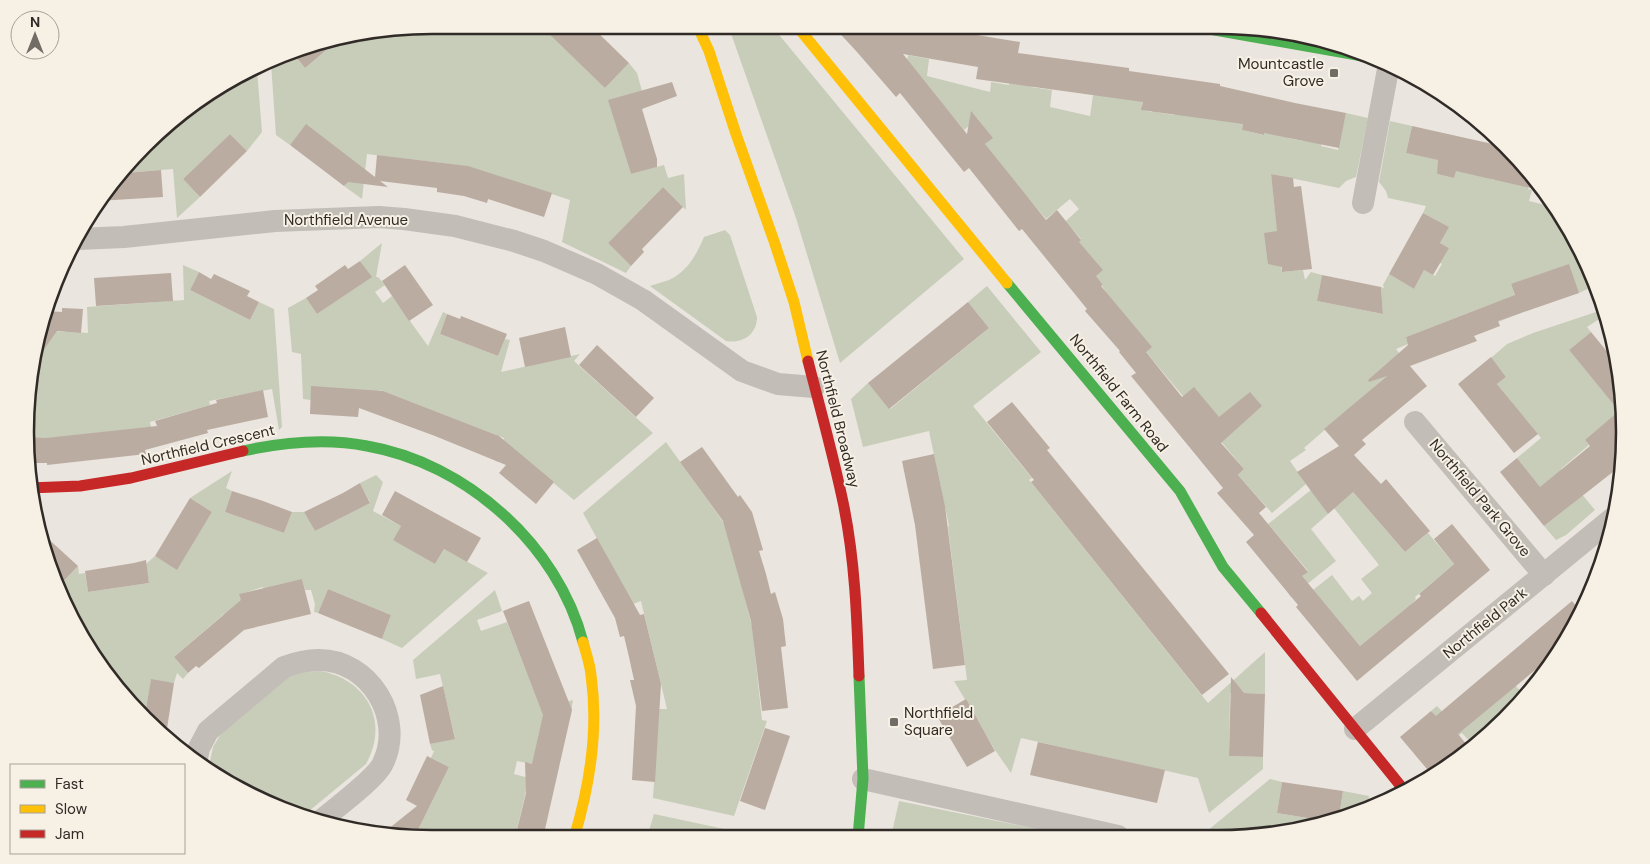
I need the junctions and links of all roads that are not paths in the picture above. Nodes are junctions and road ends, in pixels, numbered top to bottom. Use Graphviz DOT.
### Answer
graph roads {
  1 [pos="701,34"];
  2 [pos="803,34"];
  3 [pos="1243,35"];
  4 [pos="1333,51"];
  5 [pos="1388,72"];
  6 [pos="1364,202"];
  7 [pos="84,239"];
  8 [pos="814,387"];
  9 [pos="1415,422"];
  10 [pos="38,488"];
  11 [pos="1606,524"];
  12 [pos="1544,575"];
  13 [pos="1355,729"];
  14 [pos="198,754"];
  15 [pos="863,779"];
  16 [pos="1400,786"];
  17 [pos="326,816"];
  18 [pos="576,830"];
  19 [pos="859,830"];
  20 [pos="1091,830"];
  1 -- 8 [label="street, Northfield Broadway"];
  2 -- 13 [label="street, Northfield Farm Road"];
  3 -- 4 [label="street"];
  5 -- 6 [label="street"];
  7 -- 8 [label="street, Northfield Avenue"];
  8 -- 15 [label="street, Northfield Broadway"];
  9 -- 12 [label="street, Northfield Park Grove"];
  10 -- 18 [label="street, Northfield Crescent"];
  11 -- 12 [label="street, Northfield Park"];
  12 -- 13 [label="street, Northfield Park"];
  13 -- 16 [label="street, Northfield Farm Road"];
  14 -- 17 [label="street"];
  15 -- 19 [label="street, Northfield Broadway"];
  15 -- 20 [label="street"];
}
